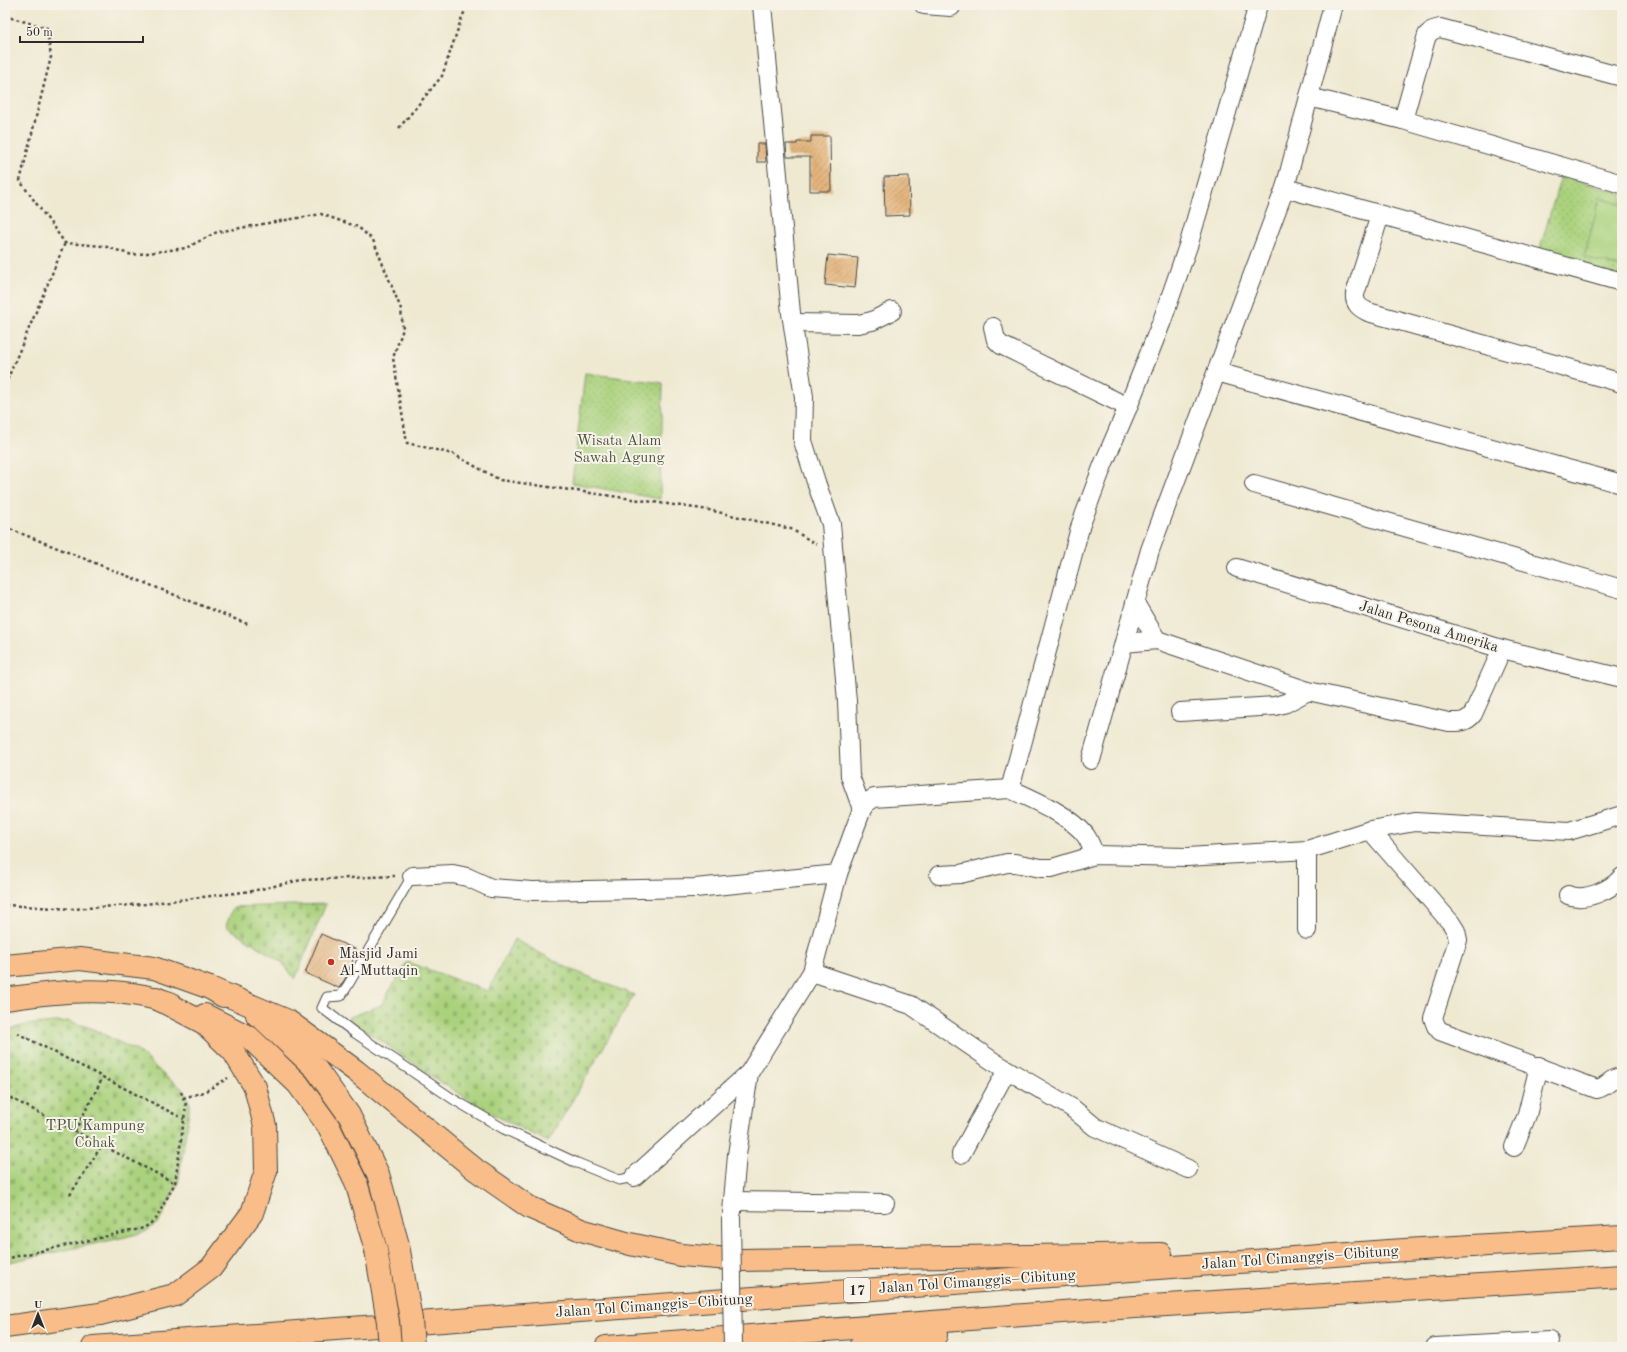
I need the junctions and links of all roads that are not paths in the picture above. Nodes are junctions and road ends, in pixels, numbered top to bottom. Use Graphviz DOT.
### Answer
graph roads {
  1 [pos="762,5"];
  2 [pos="924,5"];
  3 [pos="1258,5"];
  4 [pos="1333,5"];
  5 [pos="951,7"];
  6 [pos="1622,77"];
  7 [pos="1309,97"];
  8 [pos="1403,120"];
  9 [pos="1622,184"];
  10 [pos="1285,188"];
  11 [pos="1380,214"];
  12 [pos="1622,282"];
  13 [pos="892,311"];
  14 [pos="792,323"];
  15 [pos="993,327"];
  16 [pos="1217,372"];
  17 [pos="1622,383"];
  18 [pos="1128,407"];
  19 [pos="1254,484"];
  20 [pos="1622,484"];
  21 [pos="1237,568"];
  22 [pos="1622,588"];
  23 [pos="1135,604"];
  24 [pos="1157,640"];
  25 [pos="1124,643"];
  26 [pos="1502,648"];
  27 [pos="1622,678"];
  28 [pos="1308,691"];
  29 [pos="1180,712"];
  30 [pos="1091,760"];
  31 [pos="1010,789"];
  32 [pos="862,809"];
  33 [pos="1620,820"];
  34 [pos="1370,830"];
  35 [pos="1307,850"];
  36 [pos="1095,855"];
  37 [pos="838,874"];
  38 [pos="939,875"];
  39 [pos="412,876"];
  40 [pos="1622,877"];
  41 [pos="1568,895"];
  42 [pos="1307,930"];
  43 [pos="5,966"];
  44 [pos="812,972"];
  45 [pos="210,988"];
  46 [pos="156,998"];
  47 [pos="5,999"];
  48 [pos="1539,1066"];
  49 [pos="1007,1070"];
  50 [pos="749,1072"];
  51 [pos="1622,1077"];
  52 [pos="1514,1147"];
  53 [pos="961,1154"];
  54 [pos="1188,1169"];
  55 [pos="634,1177"];
  56 [pos="885,1203"];
  57 [pos="732,1209"];
  58 [pos="1622,1237"];
  59 [pos="1388,1251"];
  60 [pos="1622,1276"];
  61 [pos="1088,1310"];
  62 [pos="5,1327"];
  63 [pos="1550,1341"];
  64 [pos="93,1347"];
  65 [pos="390,1347"];
  66 [pos="413,1347"];
  67 [pos="606,1347"];
  68 [pos="733,1347"];
  69 [pos="860,1347"];
  70 [pos="1435,1347"];
  1 -- 14 [label="street"];
  2 -- 5 [label="street"];
  3 -- 18 [label="street"];
  4 -- 7 [label="street"];
  6 -- 8 [label="street"];
  7 -- 8 [label="street"];
  7 -- 10 [label="street"];
  8 -- 9 [label="street"];
  10 -- 11 [label="street"];
  10 -- 16 [label="street"];
  11 -- 12 [label="street"];
  11 -- 17 [label="street"];
  13 -- 14 [label="street"];
  14 -- 32 [label="street"];
  15 -- 18 [label="street"];
  16 -- 20 [label="street"];
  16 -- 23 [label="street"];
  18 -- 31 [label="street"];
  19 -- 22 [label="street"];
  21 -- 26 [label="street, Jalan Pesona Amerika"];
  23 -- 24 [label="street"];
  23 -- 25 [label="street"];
  24 -- 25 [label="street"];
  24 -- 28 [label="street"];
  25 -- 30 [label="street"];
  26 -- 27 [label="street, Jalan Pesona Amerika"];
  26 -- 28 [label="street"];
  28 -- 29 [label="street"];
  31 -- 32 [label="street"];
  31 -- 36 [label="street"];
  32 -- 37 [label="street"];
  33 -- 34 [label="street"];
  34 -- 35 [label="street"];
  34 -- 48 [label="street"];
  35 -- 36 [label="street"];
  35 -- 42 [label="street"];
  36 -- 38 [label="street"];
  37 -- 39 [label="street"];
  37 -- 44 [label="street"];
  39 -- 55 [label="lane"];
  40 -- 41 [label="street"];
  43 -- 45 [label="highway"];
  44 -- 49 [label="street"];
  44 -- 50 [label="street"];
  45 -- 59 [label="highway"];
  45 -- 66 [label="highway, bridge"];
  46 -- 47 [label="highway"];
  46 -- 62 [label="highway"];
  46 -- 65 [label="highway, bridge"];
  48 -- 51 [label="street"];
  48 -- 52 [label="street"];
  49 -- 53 [label="street"];
  49 -- 54 [label="street"];
  50 -- 55 [label="street"];
  50 -- 57 [label="street"];
  56 -- 57 [label="street"];
  57 -- 68 [label="street, bridge"];
  58 -- 59 [label="highway, Jalan Tol Cimanggis–Cibitung / 17"];
  59 -- 64 [label="highway, Jalan Tol Cimanggis–Cibitung / 17"];
  60 -- 61 [label="highway"];
  61 -- 67 [label="highway"];
  61 -- 69 [label="highway"];
  63 -- 70 [label="street"];
}
